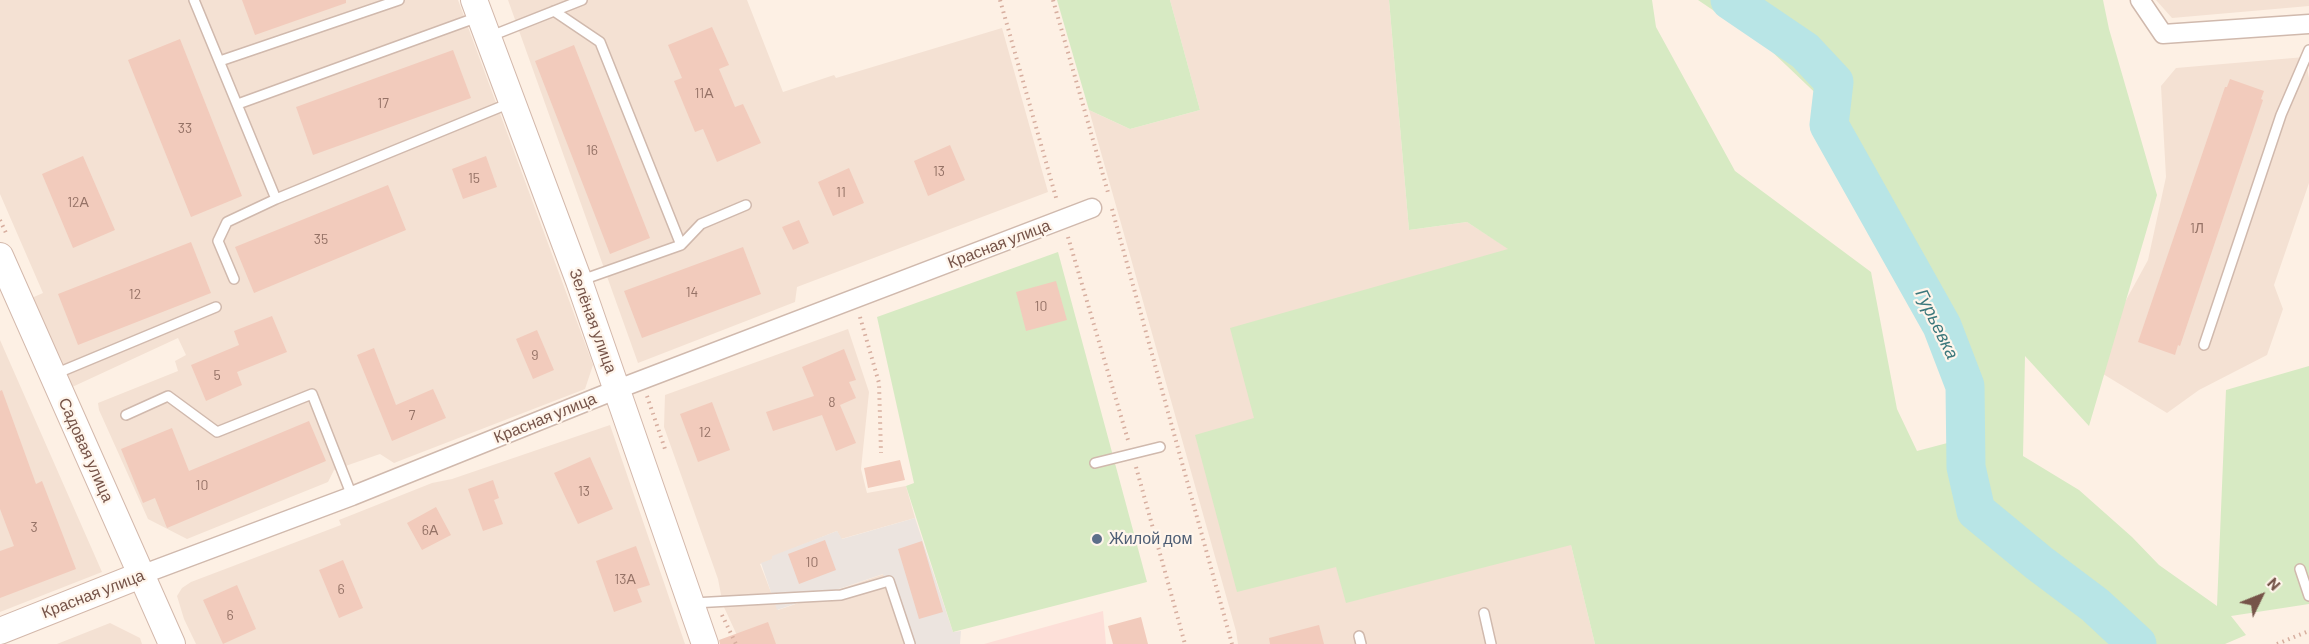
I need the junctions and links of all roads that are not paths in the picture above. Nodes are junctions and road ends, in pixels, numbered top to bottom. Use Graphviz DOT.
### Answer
graph roads {
  1 [pos="194,0"];
  2 [pos="399,0"];
  3 [pos="582,0"];
  4 [pos="2140,0"];
  5 [pos="554,11"];
  6 [pos="481,17"];
  7 [pos="2309,24"];
  8 [pos="2309,50"];
  9 [pos="220,61"];
  10 [pos="511,102"];
  11 [pos="238,105"];
  12 [pos="276,199"];
  13 [pos="746,205"];
  14 [pos="1092,208"];
  15 [pos="681,245"];
  16 [pos="5,249"];
  17 [pos="234,279"];
  18 [pos="579,281"];
  19 [pos="216,307"];
  20 [pos="2204,345"];
  21 [pos="53,375"];
  22 [pos="618,389"];
  23 [pos="126,415"];
  24 [pos="1160,447"];
  25 [pos="1095,463"];
  26 [pos="352,496"];
  27 [pos="2300,569"];
  28 [pos="141,575"];
  29 [pos="2309,596"];
  30 [pos="691,603"];
  31 [pos="1484,613"];
  32 [pos="0,630"];
  33 [pos="172,644"];
  34 [pos="705,644"];
  35 [pos="910,644"];
  36 [pos="1491,644"];
  1 -- 9 [label="lane"];
  2 -- 9 [label="lane"];
  3 -- 5 [label="lane"];
  4 -- 7 [label="street"];
  5 -- 6 [label="lane"];
  5 -- 15 [label="lane"];
  6 -- 10 [label="street, Зелёная улица"];
  6 -- 11 [label="lane"];
  8 -- 20 [label="lane"];
  9 -- 11 [label="lane"];
  10 -- 12 [label="lane"];
  10 -- 18 [label="street, Зелёная улица"];
  11 -- 12 [label="lane"];
  12 -- 17 [label="lane"];
  13 -- 15 [label="lane"];
  14 -- 22 [label="street, Красная улица"];
  15 -- 18 [label="lane"];
  16 -- 21 [label="street, Садовая улица"];
  18 -- 22 [label="street, Зелёная улица"];
  19 -- 21 [label="lane"];
  21 -- 28 [label="street, Садовая улица"];
  22 -- 26 [label="street, Красная улица"];
  22 -- 30 [label="street, Зелёная улица"];
  23 -- 26 [label="lane"];
  24 -- 25 [label="lane"];
  26 -- 28 [label="street, Красная улица"];
  27 -- 29 [label="lane"];
  28 -- 32 [label="street, Красная улица"];
  28 -- 33 [label="street, Садовая улица"];
  30 -- 34 [label="street, Зелёная улица"];
  30 -- 35 [label="lane"];
  31 -- 36 [label="lane"];
}
